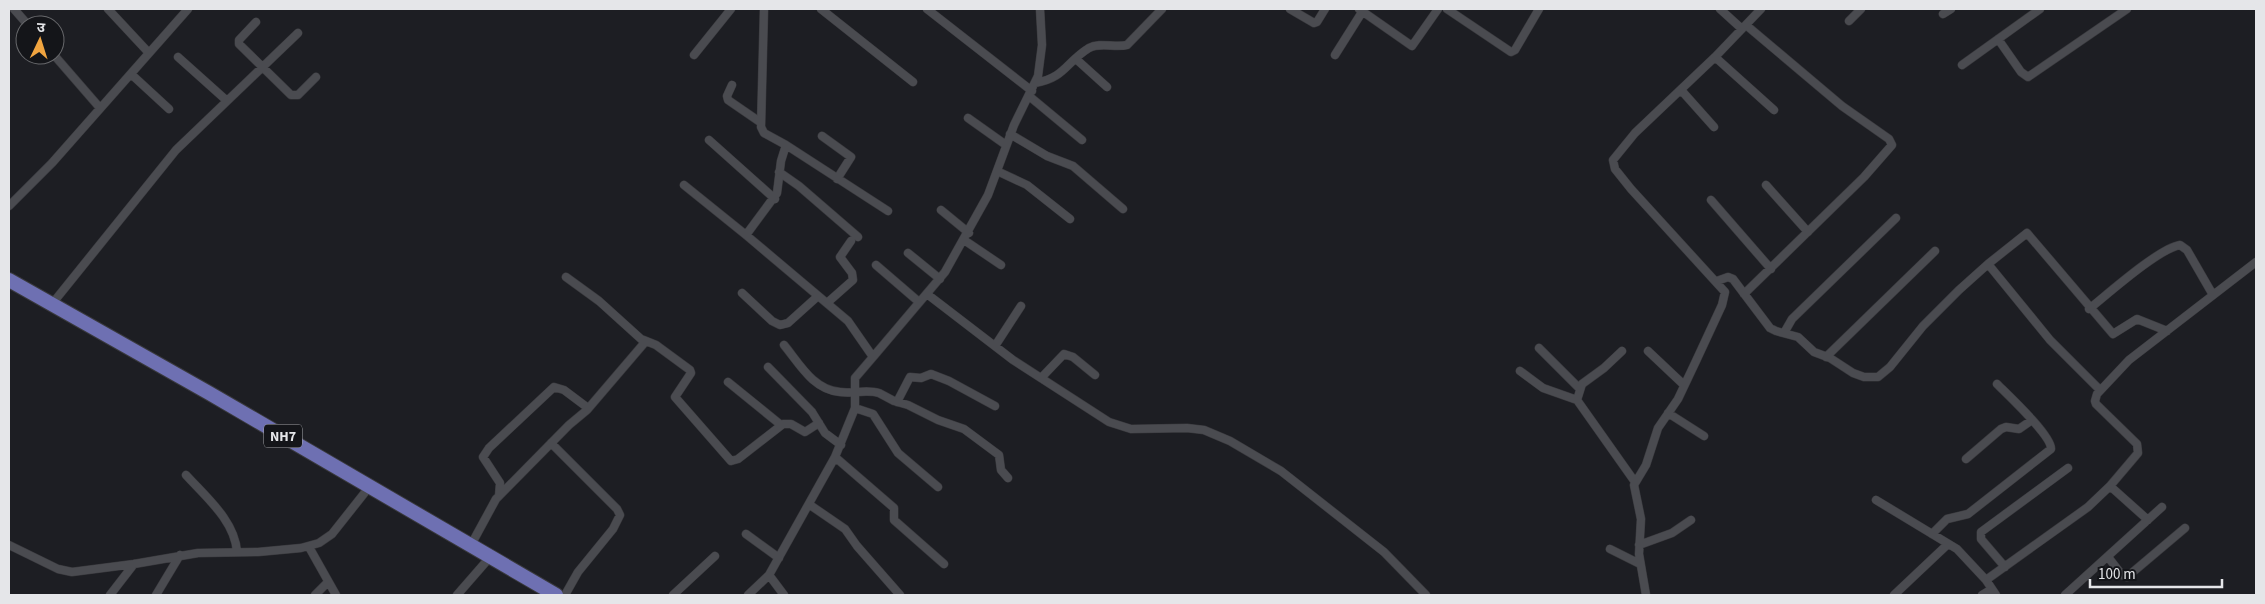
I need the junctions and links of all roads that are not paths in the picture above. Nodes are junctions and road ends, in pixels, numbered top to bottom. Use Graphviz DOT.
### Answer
graph roads {
  1 [pos="108,9"];
  2 [pos="187,9"];
  3 [pos="731,9"];
  4 [pos="764,9"];
  5 [pos="821,9"];
  6 [pos="927,9"];
  7 [pos="1040,9"];
  8 [pos="1162,9"];
  9 [pos="1290,9"];
  10 [pos="1325,9"];
  11 [pos="1362,9"];
  12 [pos="1438,9"];
  13 [pos="1447,9"];
  14 [pos="1538,9"];
  15 [pos="1720,9"];
  16 [pos="1761,9"];
  17 [pos="1861,9"];
  18 [pos="1951,9"];
  19 [pos="2040,9"];
  20 [pos="2127,9"];
  21 [pos="1943,14"];
  22 [pos="1849,21"];
  23 [pos="256,22"];
  24 [pos="1744,27"];
  25 [pos="298,33"];
  26 [pos="1998,39"];
  27 [pos="149,53"];
  28 [pos="694,55"];
  29 [pos="1335,55"];
  30 [pos="178,57"];
  31 [pos="1715,57"];
  32 [pos="1076,59"];
  33 [pos="63,65"];
  34 [pos="1962,65"];
  35 [pos="262,66"];
  36 [pos="131,74"];
  37 [pos="316,76"];
  38 [pos="912,82"];
  39 [pos="732,85"];
  40 [pos="1107,87"];
  41 [pos="1032,90"];
  42 [pos="1682,90"];
  43 [pos="226,100"];
  44 [pos="100,108"];
  45 [pos="169,108"];
  46 [pos="1774,110"];
  47 [pos="968,118"];
  48 [pos="760,122"];
  49 [pos="1714,128"];
  50 [pos="1010,134"];
  51 [pos="822,136"];
  52 [pos="709,140"];
  53 [pos="1082,140"];
  54 [pos="786,145"];
  55 [pos="1006,145"];
  56 [pos="997,171"];
  57 [pos="780,172"];
  58 [pos="837,178"];
  59 [pos="684,185"];
  60 [pos="1766,185"];
  61 [pos="775,199"];
  62 [pos="1711,200"];
  63 [pos="9,206"];
  64 [pos="1123,209"];
  65 [pos="941,210"];
  66 [pos="888,211"];
  67 [pos="1896,218"];
  68 [pos="1070,220"];
  69 [pos="1808,232"];
  70 [pos="969,233"];
  71 [pos="746,235"];
  72 [pos="964,240"];
  73 [pos="1935,251"];
  74 [pos="908,253"];
  75 [pos="2256,262"];
  76 [pos="1988,264"];
  77 [pos="876,265"];
  78 [pos="1001,265"];
  79 [pos="1770,269"];
  80 [pos="566,276"];
  81 [pos="940,279"];
  82 [pos="9,280"];
  83 [pos="1716,281"];
  84 [pos="742,294"];
  85 [pos="927,294"];
  86 [pos="1744,294"];
  87 [pos="2213,294"];
  88 [pos="818,296"];
  89 [pos="920,302"];
  90 [pos="827,303"];
  91 [pos="52,304"];
  92 [pos="1021,306"];
  93 [pos="2089,309"];
  94 [pos="2167,331"];
  95 [pos="1784,333"];
  96 [pos="646,341"];
  97 [pos="784,345"];
  98 [pos="995,346"];
  99 [pos="1539,348"];
  100 [pos="1622,351"];
  101 [pos="1648,351"];
  102 [pos="1826,356"];
  103 [pos="873,357"];
  104 [pos="768,367"];
  105 [pos="1520,371"];
  106 [pos="1095,375"];
  107 [pos="1041,378"];
  108 [pos="728,382"];
  109 [pos="1997,384"];
  110 [pos="1684,385"];
  111 [pos="1580,388"];
  112 [pos="2100,390"];
  113 [pos="854,392"];
  114 [pos="1578,400"];
  115 [pos="897,402"];
  116 [pos="995,406"];
  117 [pos="588,408"];
  118 [pos="855,408"];
  119 [pos="1668,413"];
  120 [pos="2032,420"];
  121 [pos="819,424"];
  122 [pos="781,425"];
  123 [pos="1704,436"];
  124 [pos="551,443"];
  125 [pos="841,445"];
  126 [pos="836,457"];
  127 [pos="1966,460"];
  128 [pos="2068,468"];
  129 [pos="186,475"];
  130 [pos="1008,478"];
  131 [pos="1635,482"];
  132 [pos="370,486"];
  133 [pos="2110,486"];
  134 [pos="938,487"];
  135 [pos="499,496"];
  136 [pos="1876,500"];
  137 [pos="810,505"];
  138 [pos="2162,507"];
  139 [pos="1691,520"];
  140 [pos="2148,520"];
  141 [pos="2184,528"];
  142 [pos="746,534"];
  143 [pos="1932,534"];
  144 [pos="1948,544"];
  145 [pos="9,545"];
  146 [pos="471,545"];
  147 [pos="1639,545"];
  148 [pos="309,546"];
  149 [pos="1610,549"];
  150 [pos="236,552"];
  151 [pos="180,555"];
  152 [pos="491,556"];
  153 [pos="715,556"];
  154 [pos="2108,557"];
  155 [pos="779,558"];
  156 [pos="134,564"];
  157 [pos="944,564"];
  158 [pos="1640,564"];
  159 [pos="2004,567"];
  160 [pos="769,575"];
  161 [pos="1986,580"];
  162 [pos="328,582"];
  163 [pos="1994,592"];
  164 [pos="110,595"];
  165 [pos="156,595"];
  166 [pos="315,595"];
  167 [pos="336,595"];
  168 [pos="457,595"];
  169 [pos="556,595"];
  170 [pos="565,595"];
  171 [pos="673,595"];
  172 [pos="748,595"];
  173 [pos="784,595"];
  174 [pos="900,595"];
  175 [pos="1426,595"];
  176 [pos="1646,595"];
  177 [pos="1894,595"];
  178 [pos="1982,595"];
  179 [pos="2065,595"];
  1 -- 27 [label="street"];
  2 -- 27 [label="street"];
  3 -- 28 [label="street"];
  4 -- 48 [label="street"];
  5 -- 38 [label="street"];
  6 -- 41 [label="street"];
  7 -- 41 [label="street"];
  8 -- 32 [label="street"];
  9 -- 10 [label="street"];
  11 -- 12 [label="street"];
  11 -- 29 [label="street"];
  13 -- 14 [label="street"];
  15 -- 24 [label="street"];
  16 -- 24 [label="street"];
  17 -- 22 [label="street"];
  18 -- 21 [label="street"];
  19 -- 26 [label="street"];
  20 -- 26 [label="street"];
  23 -- 35 [label="street"];
  24 -- 31 [label="street"];
  24 -- 69 [label="street"];
  25 -- 35 [label="street"];
  26 -- 34 [label="street"];
  27 -- 36 [label="street"];
  30 -- 43 [label="street"];
  31 -- 42 [label="street"];
  31 -- 46 [label="street"];
  32 -- 40 [label="street"];
  32 -- 41 [label="street"];
  33 -- 44 [label="street"];
  35 -- 37 [label="street"];
  35 -- 43 [label="street"];
  36 -- 44 [label="street"];
  36 -- 45 [label="street"];
  39 -- 48 [label="street"];
  41 -- 50 [label="street"];
  41 -- 53 [label="street"];
  42 -- 49 [label="street"];
  42 -- 83 [label="street"];
  43 -- 91 [label="street"];
  44 -- 63 [label="street"];
  47 -- 55 [label="street"];
  48 -- 54 [label="street"];
  50 -- 55 [label="street"];
  50 -- 64 [label="street"];
  51 -- 58 [label="street"];
  52 -- 61 [label="street"];
  54 -- 57 [label="street"];
  54 -- 58 [label="street"];
  55 -- 56 [label="street"];
  56 -- 68 [label="street"];
  56 -- 70 [label="street"];
  57 -- 61 [label="street"];
  57 -- 90 [label="street"];
  58 -- 66 [label="street"];
  59 -- 71 [label="street"];
  60 -- 69 [label="street"];
  61 -- 71 [label="street"];
  62 -- 79 [label="street"];
  65 -- 70 [label="street"];
  67 -- 95 [label="street"];
  69 -- 79 [label="street"];
  70 -- 72 [label="street"];
  71 -- 88 [label="street"];
  72 -- 78 [label="street"];
  72 -- 81 [label="street"];
  73 -- 102 [label="street"];
  74 -- 81 [label="street"];
  75 -- 87 [label="street"];
  76 -- 93 [label="street"];
  76 -- 102 [label="street"];
  76 -- 112 [label="street"];
  77 -- 89 [label="street"];
  79 -- 86 [label="street"];
  80 -- 96 [label="street"];
  81 -- 85 [label="street"];
  82 -- 91 [label="highway, NH7"];
  83 -- 86 [label="street"];
  83 -- 110 [label="street"];
  84 -- 88 [label="street"];
  85 -- 89 [label="street"];
  85 -- 98 [label="street"];
  86 -- 95 [label="street"];
  87 -- 93 [label="street"];
  87 -- 94 [label="street"];
  88 -- 90 [label="street"];
  89 -- 103 [label="street"];
  90 -- 103 [label="street"];
  91 -- 132 [label="highway, NH7"];
  92 -- 98 [label="street"];
  93 -- 94 [label="street"];
  94 -- 112 [label="street"];
  95 -- 102 [label="street"];
  96 -- 117 [label="street"];
  96 -- 122 [label="street"];
  97 -- 113 [label="street"];
  98 -- 107 [label="street"];
  99 -- 111 [label="street"];
  100 -- 111 [label="street"];
  101 -- 110 [label="street"];
  103 -- 113 [label="street"];
  104 -- 121 [label="street"];
  105 -- 114 [label="street"];
  106 -- 107 [label="street"];
  107 -- 175 [label="street"];
  108 -- 122 [label="street"];
  109 -- 120 [label="street"];
  110 -- 119 [label="street"];
  111 -- 114 [label="street"];
  112 -- 133 [label="street"];
  113 -- 115 [label="street"];
  113 -- 118 [label="street"];
  114 -- 131 [label="street"];
  115 -- 116 [label="street"];
  115 -- 130 [label="street"];
  117 -- 124 [label="street"];
  117 -- 135 [label="street"];
  118 -- 125 [label="street"];
  118 -- 134 [label="street"];
  119 -- 123 [label="street"];
  119 -- 131 [label="street"];
  120 -- 127 [label="street"];
  120 -- 143 [label="street"];
  121 -- 122 [label="street"];
  121 -- 125 [label="street"];
  124 -- 135 [label="street"];
  124 -- 170 [label="street"];
  125 -- 126 [label="street"];
  126 -- 137 [label="street"];
  126 -- 157 [label="street"];
  128 -- 159 [label="street"];
  129 -- 150 [label="street"];
  131 -- 147 [label="street"];
  132 -- 146 [label="highway, NH7"];
  132 -- 148 [label="street"];
  133 -- 140 [label="street"];
  133 -- 159 [label="street"];
  135 -- 146 [label="street"];
  136 -- 143 [label="street"];
  137 -- 155 [label="street"];
  137 -- 174 [label="street"];
  138 -- 140 [label="street"];
  139 -- 147 [label="street"];
  140 -- 154 [label="street"];
  141 -- 154 [label="street"];
  142 -- 155 [label="street"];
  143 -- 144 [label="street"];
  144 -- 161 [label="street"];
  144 -- 177 [label="street"];
  145 -- 156 [label="street"];
  146 -- 152 [label="highway, NH7"];
  147 -- 158 [label="street"];
  148 -- 150 [label="street"];
  148 -- 162 [label="street"];
  149 -- 158 [label="street"];
  150 -- 151 [label="street"];
  151 -- 156 [label="street"];
  151 -- 165 [label="street"];
  152 -- 168 [label="street"];
  152 -- 169 [label="highway, NH7"];
  153 -- 171 [label="street"];
  154 -- 179 [label="street"];
  155 -- 160 [label="street"];
  156 -- 164 [label="street"];
  158 -- 176 [label="street"];
  159 -- 161 [label="street"];
  160 -- 172 [label="street"];
  160 -- 173 [label="street"];
  161 -- 163 [label="street"];
  162 -- 166 [label="street"];
  162 -- 167 [label="street"];
  163 -- 178 [label="street"];
}
